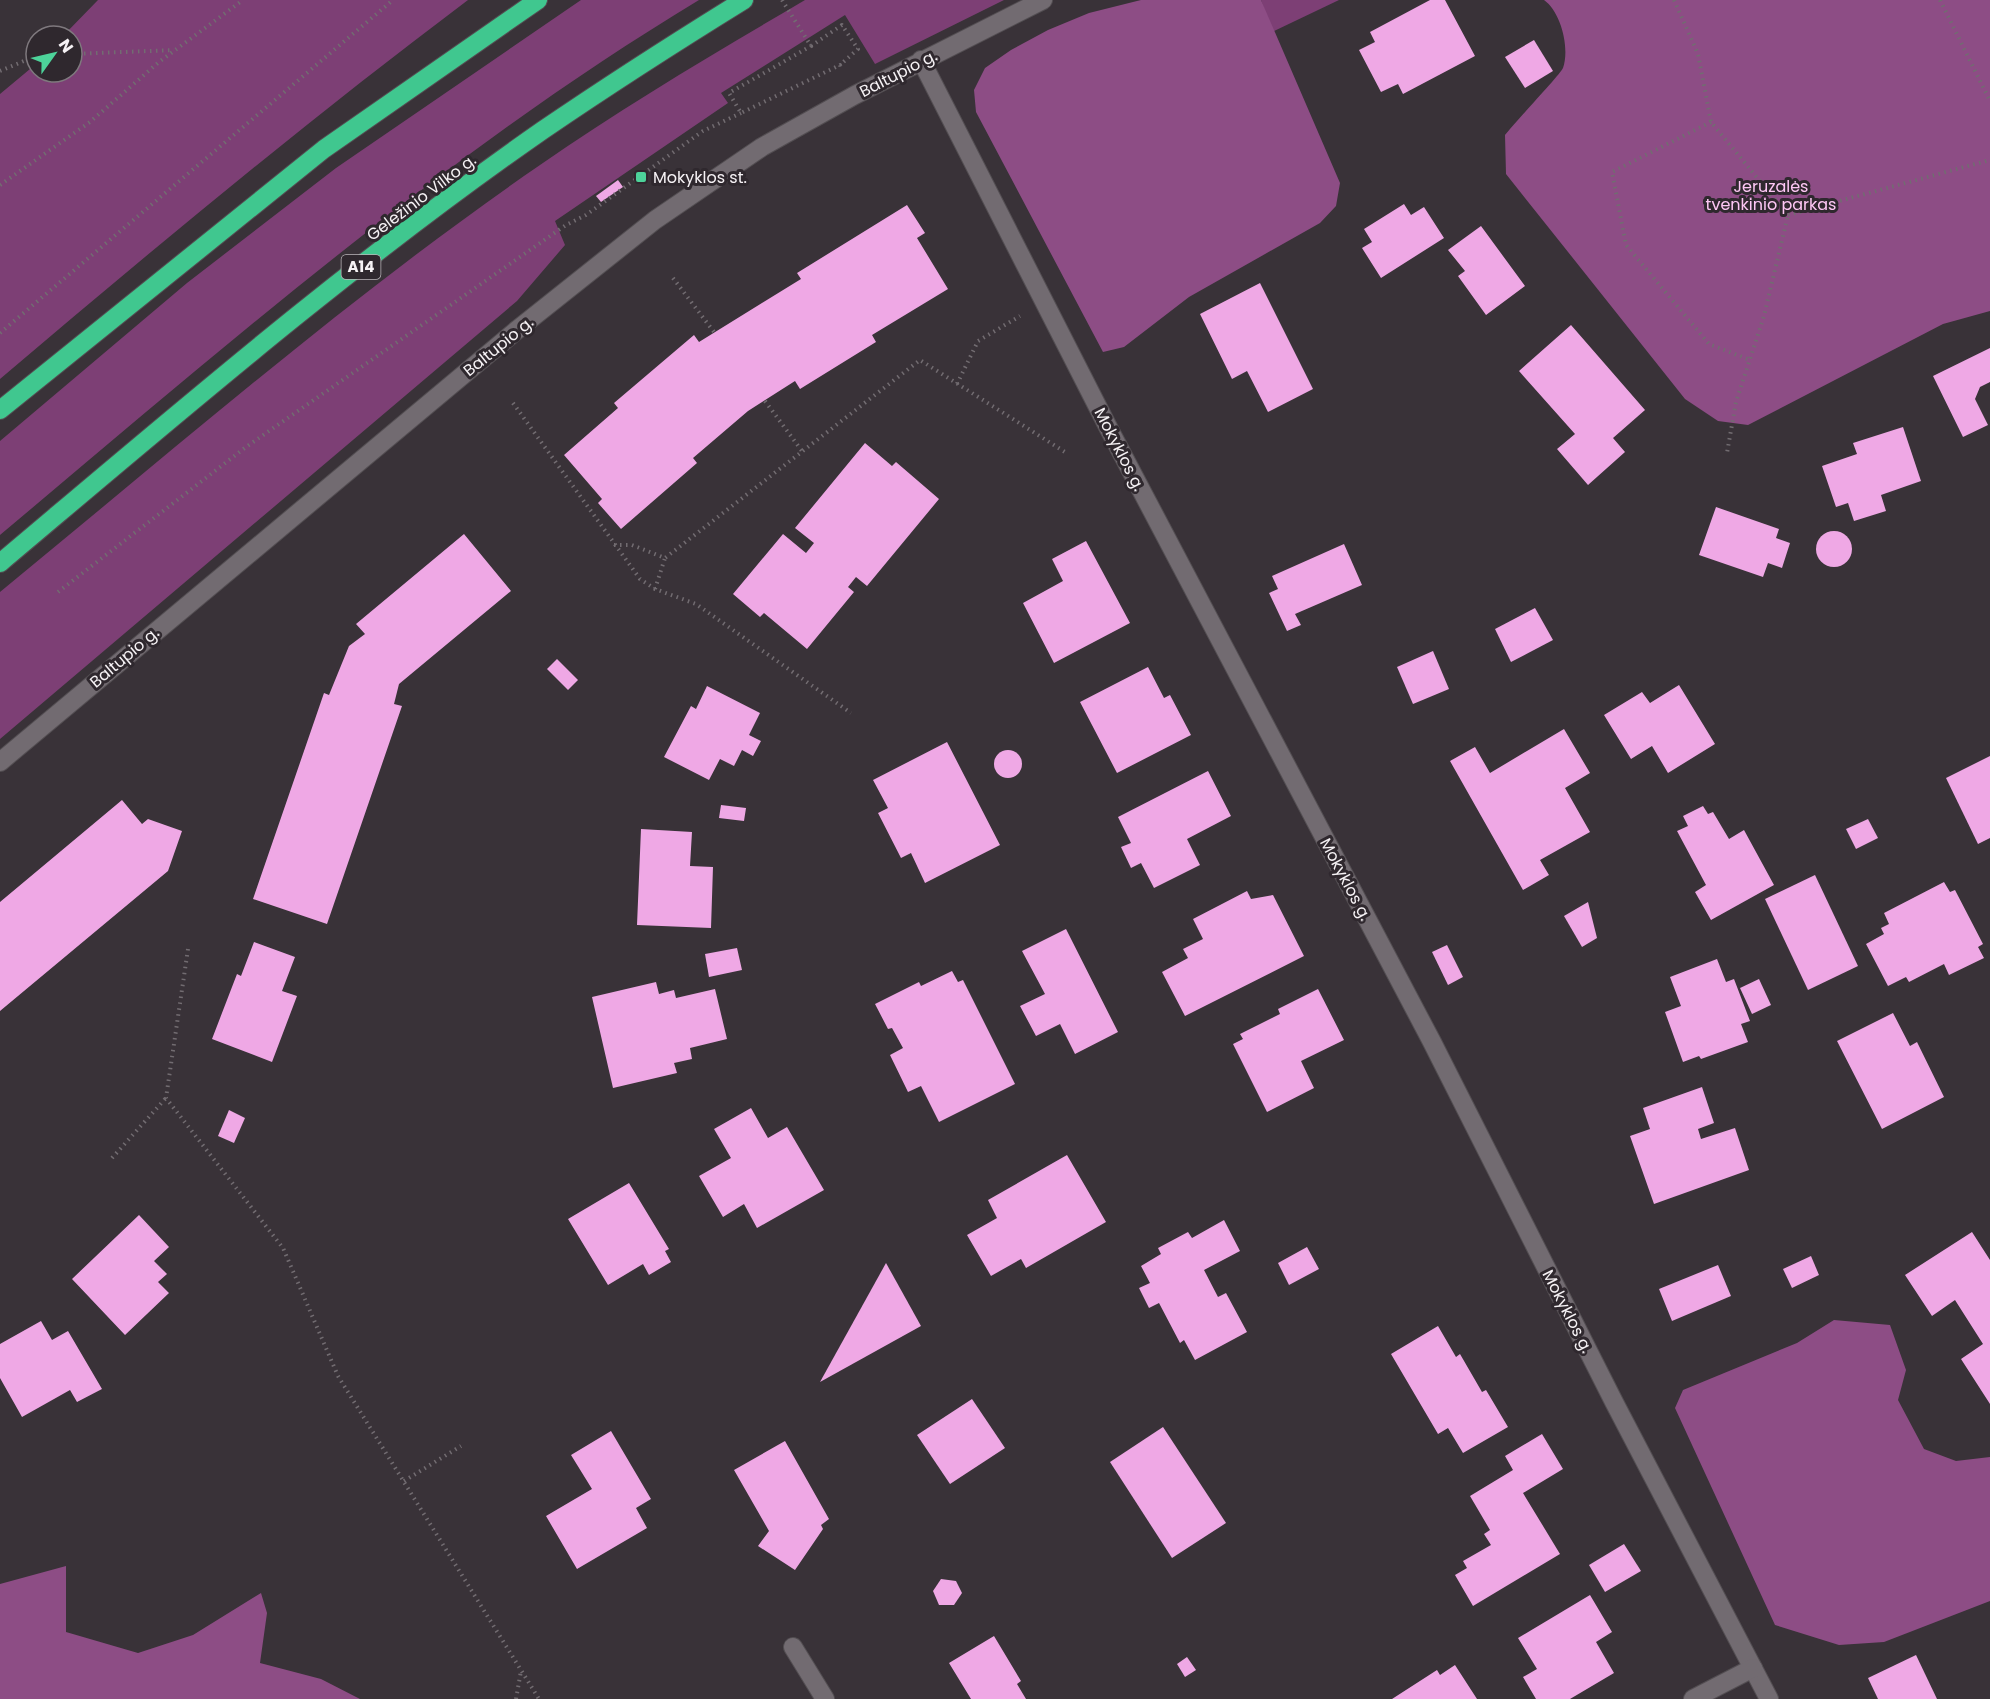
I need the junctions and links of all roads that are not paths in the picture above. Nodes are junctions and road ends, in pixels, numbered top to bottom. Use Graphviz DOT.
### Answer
graph roads {
  1 [pos="538,0"];
  2 [pos="744,0"];
  3 [pos="1043,0"];
  4 [pos="921,60"];
  5 [pos="0,410"];
  6 [pos="0,563"];
  7 [pos="0,762"];
  8 [pos="793,1647"];
  9 [pos="1752,1668"];
  10 [pos="825,1699"];
  11 [pos="1693,1699"];
  12 [pos="1769,1699"];
  1 -- 5 [label="highway"];
  2 -- 6 [label="highway, Geležinio Vilko g. / A14"];
  3 -- 4 [label="street, Baltupio g."];
  4 -- 7 [label="street, Baltupio g."];
  4 -- 9 [label="street, Mokyklos g."];
  8 -- 10 [label="street"];
  9 -- 11 [label="street"];
  9 -- 12 [label="street, Mokyklos g."];
}
